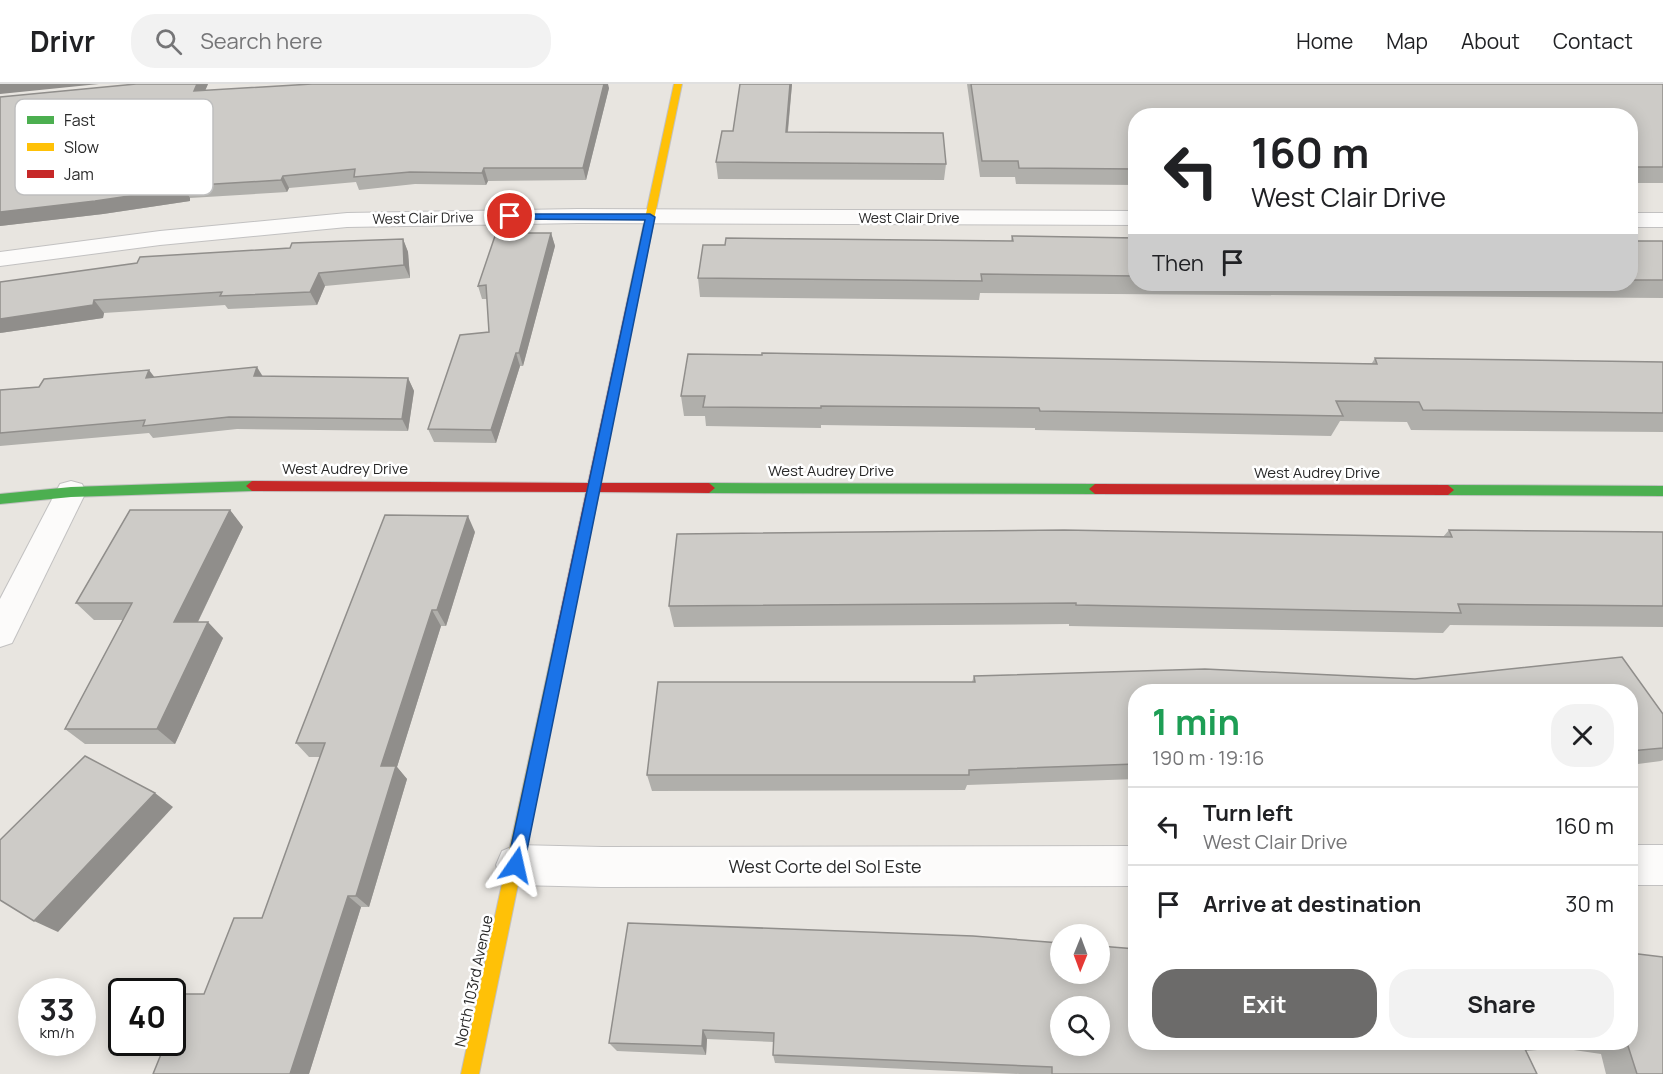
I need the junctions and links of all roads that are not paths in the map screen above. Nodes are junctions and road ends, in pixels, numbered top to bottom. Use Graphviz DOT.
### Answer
graph roads {
  1 [pos="678,84"];
  2 [pos="650,217"];
  3 [pos="1128,219"];
  4 [pos="1638,220"];
  5 [pos="1663,220"];
  6 [pos="0,259"];
  7 [pos="594,486"];
  8 [pos="1663,491"];
  9 [pos="71,492"];
  10 [pos="0,499"];
  11 [pos="0,633"];
  12 [pos="516,865"];
  13 [pos="1638,865"];
  14 [pos="1663,865"];
  15 [pos="1128,866"];
  16 [pos="470,1074"];
  1 -- 2 [label="street, North 103rd Avenue"];
  2 -- 3 [label="street, West Clair Drive"];
  2 -- 6 [label="street, West Clair Drive"];
  2 -- 7 [label="street, North 103rd Avenue"];
  4 -- 5 [label="street"];
  7 -- 8 [label="street, West Audrey Drive"];
  7 -- 9 [label="street, West Audrey Drive"];
  7 -- 12 [label="street, North 103rd Avenue"];
  9 -- 10 [label="street, West Audrey Drive"];
  9 -- 11 [label="street"];
  12 -- 15 [label="street, West Corte del Sol Este"];
  12 -- 16 [label="street, North 103rd Avenue"];
  13 -- 14 [label="street"];
}
